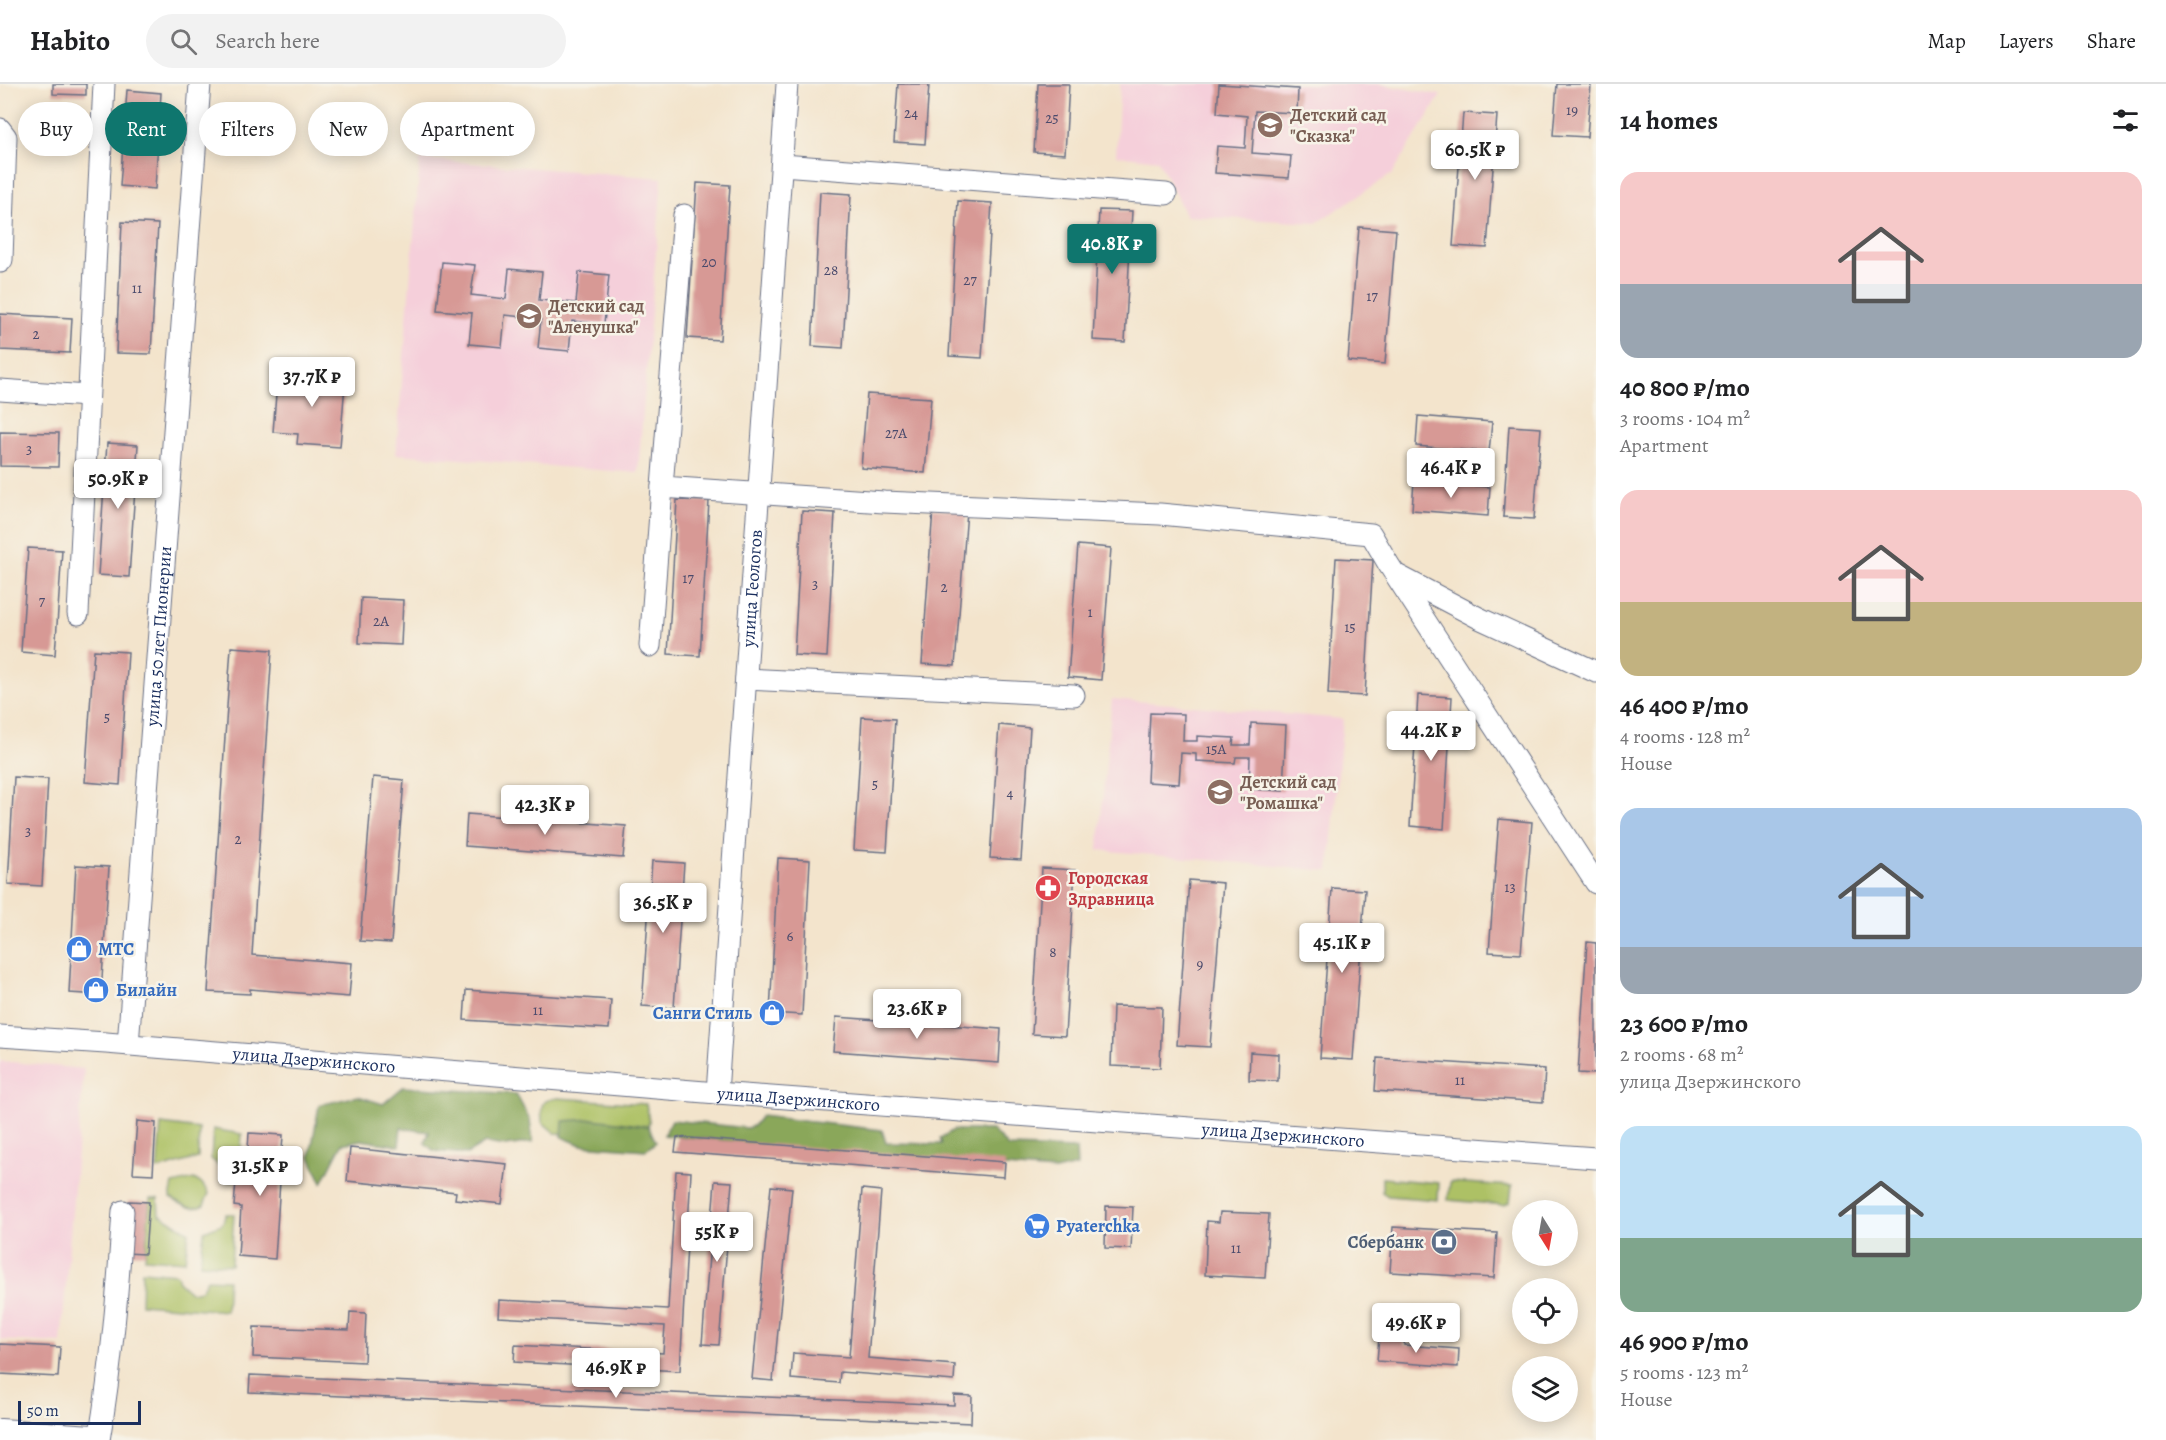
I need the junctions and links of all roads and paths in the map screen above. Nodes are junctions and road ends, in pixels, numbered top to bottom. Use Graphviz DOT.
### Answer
graph roads {
  1 [pos="104,84"];
  2 [pos="200,84"];
  3 [pos="788,84"];
  4 [pos="0,129"];
  5 [pos="782,165"];
  6 [pos="1166,194"];
  7 [pos="684,215"];
  8 [pos="0,262"];
  9 [pos="0,390"];
  10 [pos="88,396"];
  11 [pos="662,487"];
  12 [pos="759,493"];
  13 [pos="1394,573"];
  14 [pos="78,614"];
  15 [pos="650,646"];
  16 [pos="1596,672"];
  17 [pos="746,679"];
  18 [pos="1074,695"];
  19 [pos="1596,883"];
  20 [pos="0,1036"];
  21 [pos="128,1045"];
  22 [pos="717,1093"];
  23 [pos="1596,1158"];
  24 [pos="123,1211"];
  25 [pos="0,1434"];
  26 [pos="92,1440"];
  27 [pos="99,1440"];
  1 -- 10 [label="street"];
  2 -- 21 [label="street, улица 50 лет Пионерии"];
  3 -- 5 [label="street, улица Геологов"];
  4 -- 8 [label="street"];
  5 -- 6 [label="street"];
  5 -- 12 [label="street, улица Геологов"];
  7 -- 11 [label="street"];
  9 -- 10 [label="street"];
  10 -- 14 [label="street"];
  11 -- 12 [label="street"];
  11 -- 15 [label="street"];
  12 -- 13 [label="street"];
  12 -- 17 [label="street, улица Геологов"];
  13 -- 16 [label="street"];
  13 -- 19 [label="street"];
  17 -- 18 [label="street"];
  17 -- 22 [label="street, улица Геологов"];
  20 -- 21 [label="street, улица Дзержинского"];
  21 -- 22 [label="street, улица Дзержинского"];
  22 -- 23 [label="street, улица Дзержинского"];
  24 -- 27 [label="street"];
  25 -- 26 [label="highway"];
}
